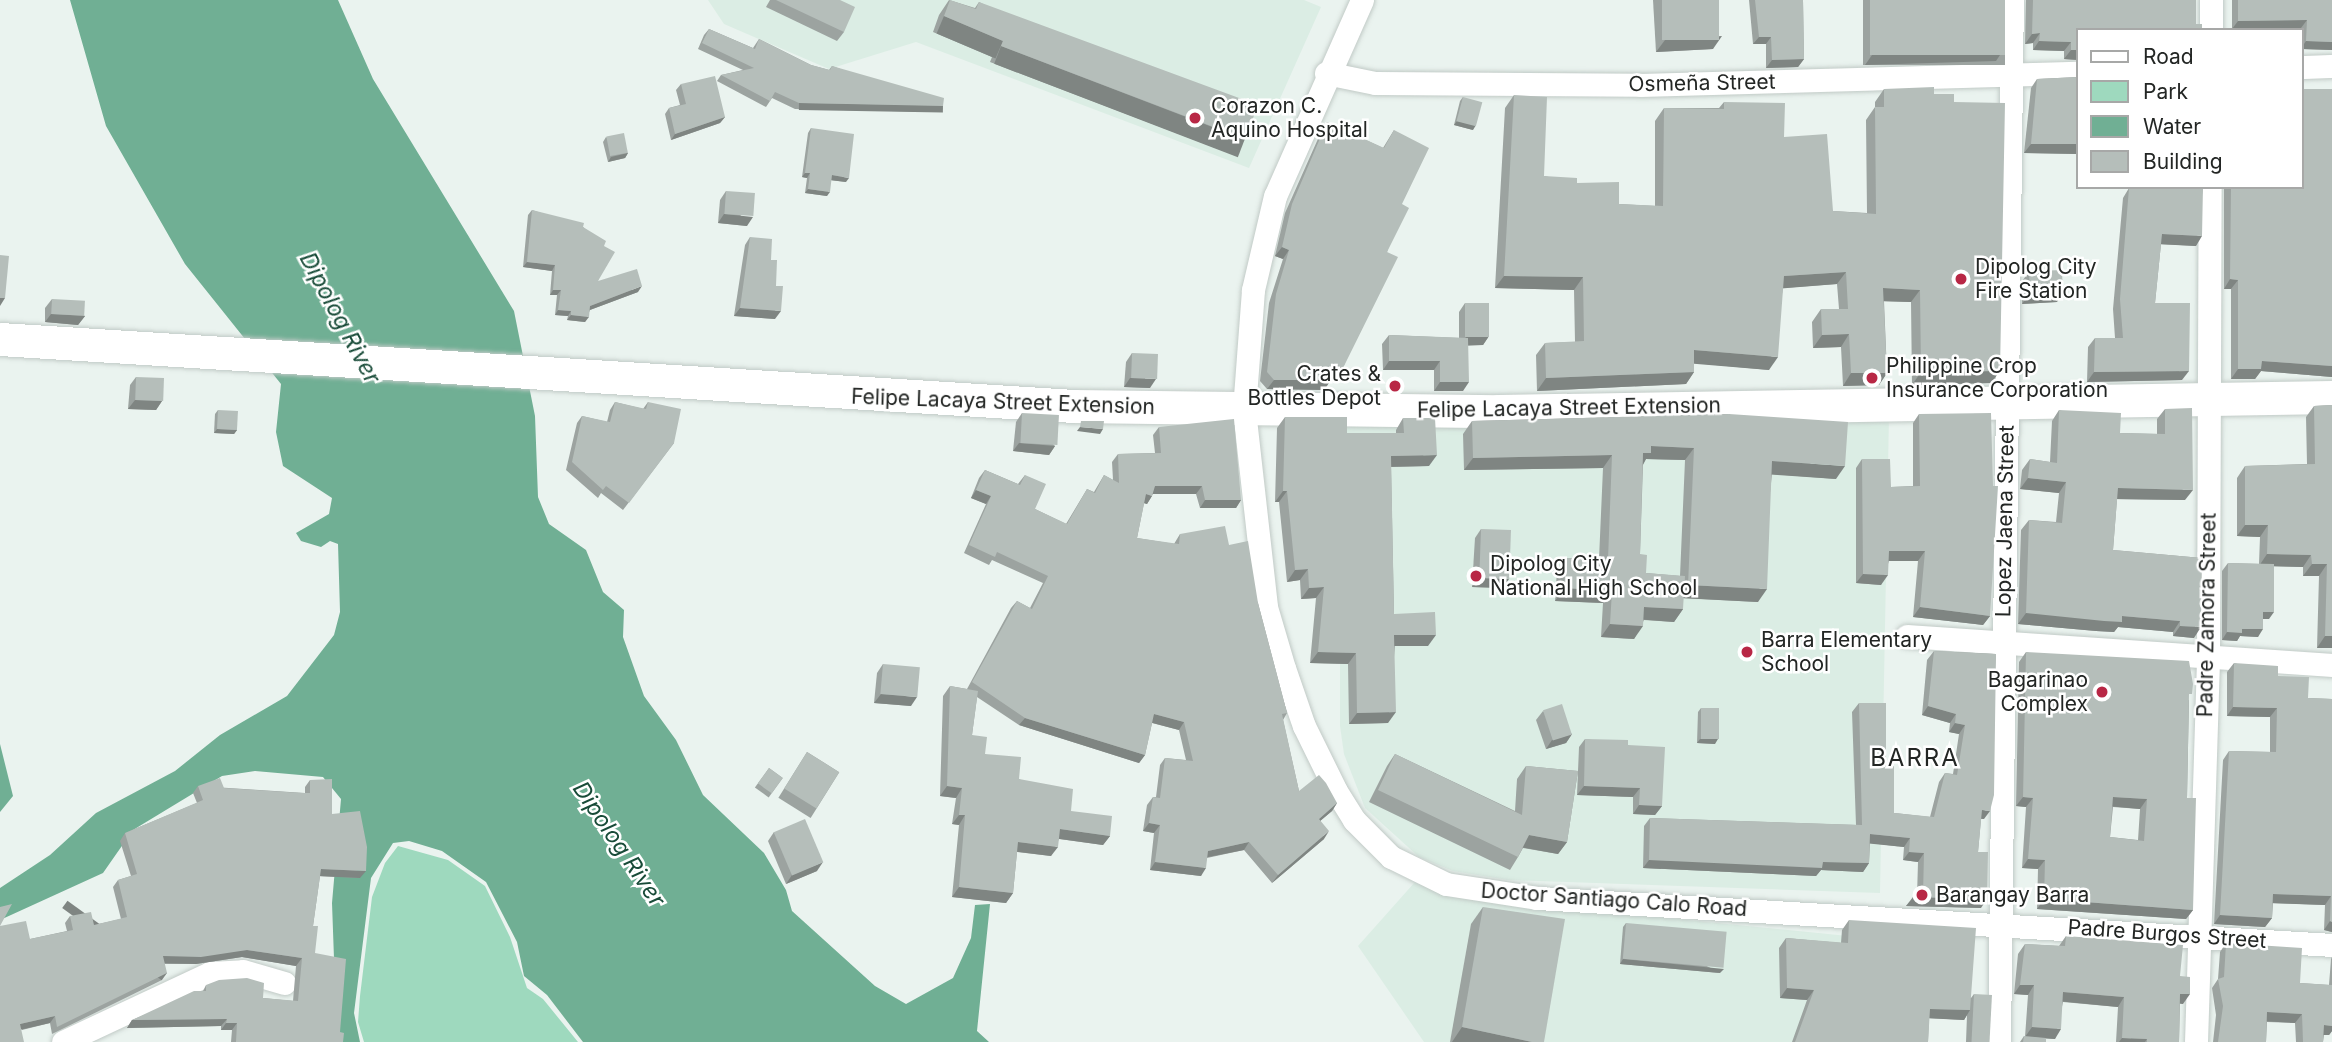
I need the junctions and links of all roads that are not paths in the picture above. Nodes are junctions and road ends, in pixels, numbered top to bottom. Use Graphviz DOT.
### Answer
graph roads {
  1 [pos="1362,0"];
  2 [pos="2012,0"];
  3 [pos="2211,0"];
  4 [pos="2211,28"];
  5 [pos="2332,66"];
  6 [pos="2304,67"];
  7 [pos="1326,73"];
  8 [pos="2076,73"];
  9 [pos="2011,75"];
  10 [pos="2210,189"];
  11 [pos="0,339"];
  12 [pos="2332,397"];
  13 [pos="2209,399"];
  14 [pos="2007,402"];
  15 [pos="1244,410"];
  16 [pos="1907,636"];
  17 [pos="2004,639"];
  18 [pos="2208,657"];
  19 [pos="2332,664"];
  20 [pos="2001,923"];
  21 [pos="2198,936"];
  22 [pos="2332,945"];
  23 [pos="284,983"];
  24 [pos="63,1042"];
  25 [pos="1999,1042"];
  26 [pos="2196,1042"];
  1 -- 7 [label="street, Doctor Santiago Calo Road"];
  2 -- 9 [label="street, Lopez Jaena Street"];
  3 -- 4 [label="street"];
  5 -- 6 [label="street"];
  7 -- 9 [label="street, Osmeña Street"];
  7 -- 15 [label="street, Doctor Santiago Calo Road"];
  8 -- 9 [label="street, Osmeña Street"];
  9 -- 14 [label="street, Lopez Jaena Street"];
  10 -- 13 [label="street, Padre Zamora Street"];
  11 -- 15 [label="main road, Felipe Lacaya Street Extension"];
  12 -- 13 [label="main road, Felipe Lacaya Street Extension"];
  13 -- 14 [label="main road, Felipe Lacaya Street Extension"];
  13 -- 18 [label="street, Padre Zamora Street"];
  14 -- 15 [label="main road, Felipe Lacaya Street Extension"];
  14 -- 17 [label="street, Lopez Jaena Street"];
  15 -- 20 [label="street, Doctor Santiago Calo Road"];
  16 -- 17 [label="street"];
  17 -- 18 [label="street"];
  17 -- 20 [label="street, Lopez Jaena Street"];
  18 -- 19 [label="street"];
  18 -- 21 [label="street, Padre Zamora Street"];
  20 -- 21 [label="street, Padre Burgos Street"];
  20 -- 25 [label="street, Lopez Jaena Street"];
  21 -- 22 [label="street, Padre Burgos Street"];
  21 -- 26 [label="street, Padre Zamora Street"];
  23 -- 24 [label="street"];
}
